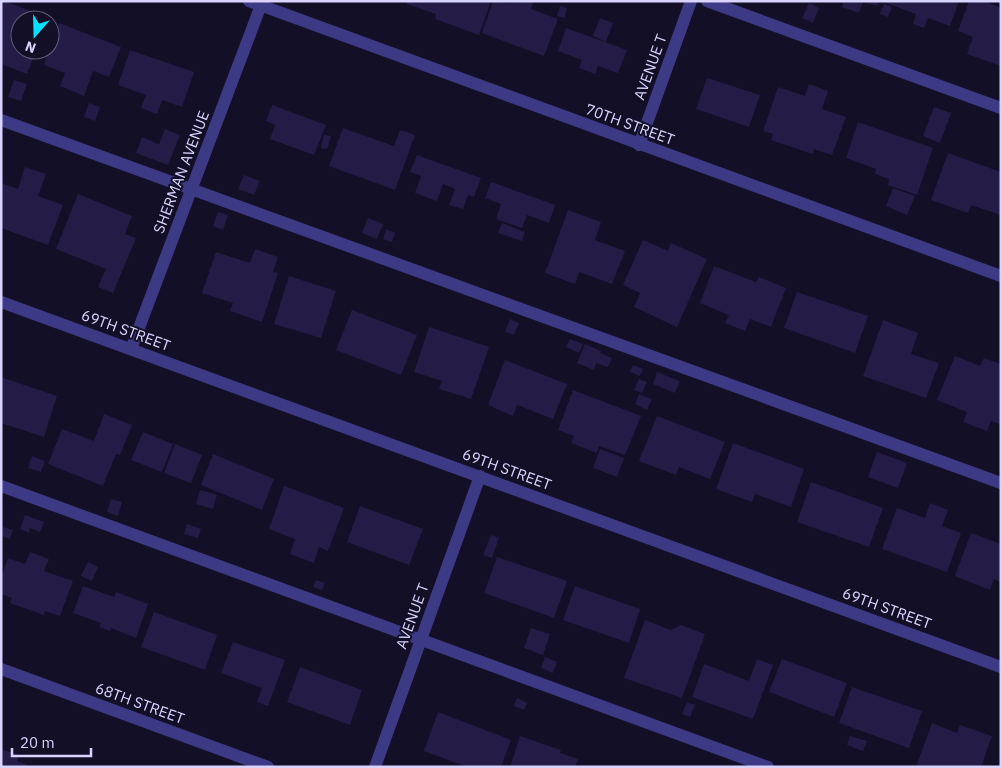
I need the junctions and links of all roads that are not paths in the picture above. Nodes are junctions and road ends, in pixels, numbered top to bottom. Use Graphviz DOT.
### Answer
graph roads {
  1 [pos="691,1"];
  2 [pos="707,1"];
  3 [pos="255,3"];
  4 [pos="1001,108"];
  5 [pos="1,120"];
  6 [pos="639,145"];
  7 [pos="192,189"];
  8 [pos="1001,276"];
  9 [pos="1,302"];
  10 [pos="131,350"];
  11 [pos="480,476"];
  12 [pos="1001,483"];
  13 [pos="1,486"];
  14 [pos="421,640"];
  15 [pos="1001,668"];
  16 [pos="1,669"];
  17 [pos="268,767"];
  18 [pos="375,767"];
  19 [pos="768,767"];
  1 -- 6 [label="street, AVENUE T"];
  2 -- 4 [label="street"];
  3 -- 6 [label="street, 70TH STREET"];
  3 -- 7 [label="street, SHERMAN AVENUE"];
  5 -- 7 [label="street"];
  6 -- 8 [label="street, 70TH STREET"];
  7 -- 10 [label="street, SHERMAN AVENUE"];
  7 -- 12 [label="street"];
  9 -- 10 [label="street, 69TH STREET"];
  10 -- 11 [label="street, 69TH STREET"];
  11 -- 14 [label="street, AVENUE T"];
  11 -- 15 [label="street, 69TH STREET"];
  13 -- 14 [label="street"];
  14 -- 18 [label="street, AVENUE T"];
  14 -- 19 [label="street"];
  16 -- 17 [label="street, 68TH STREET"];
}
